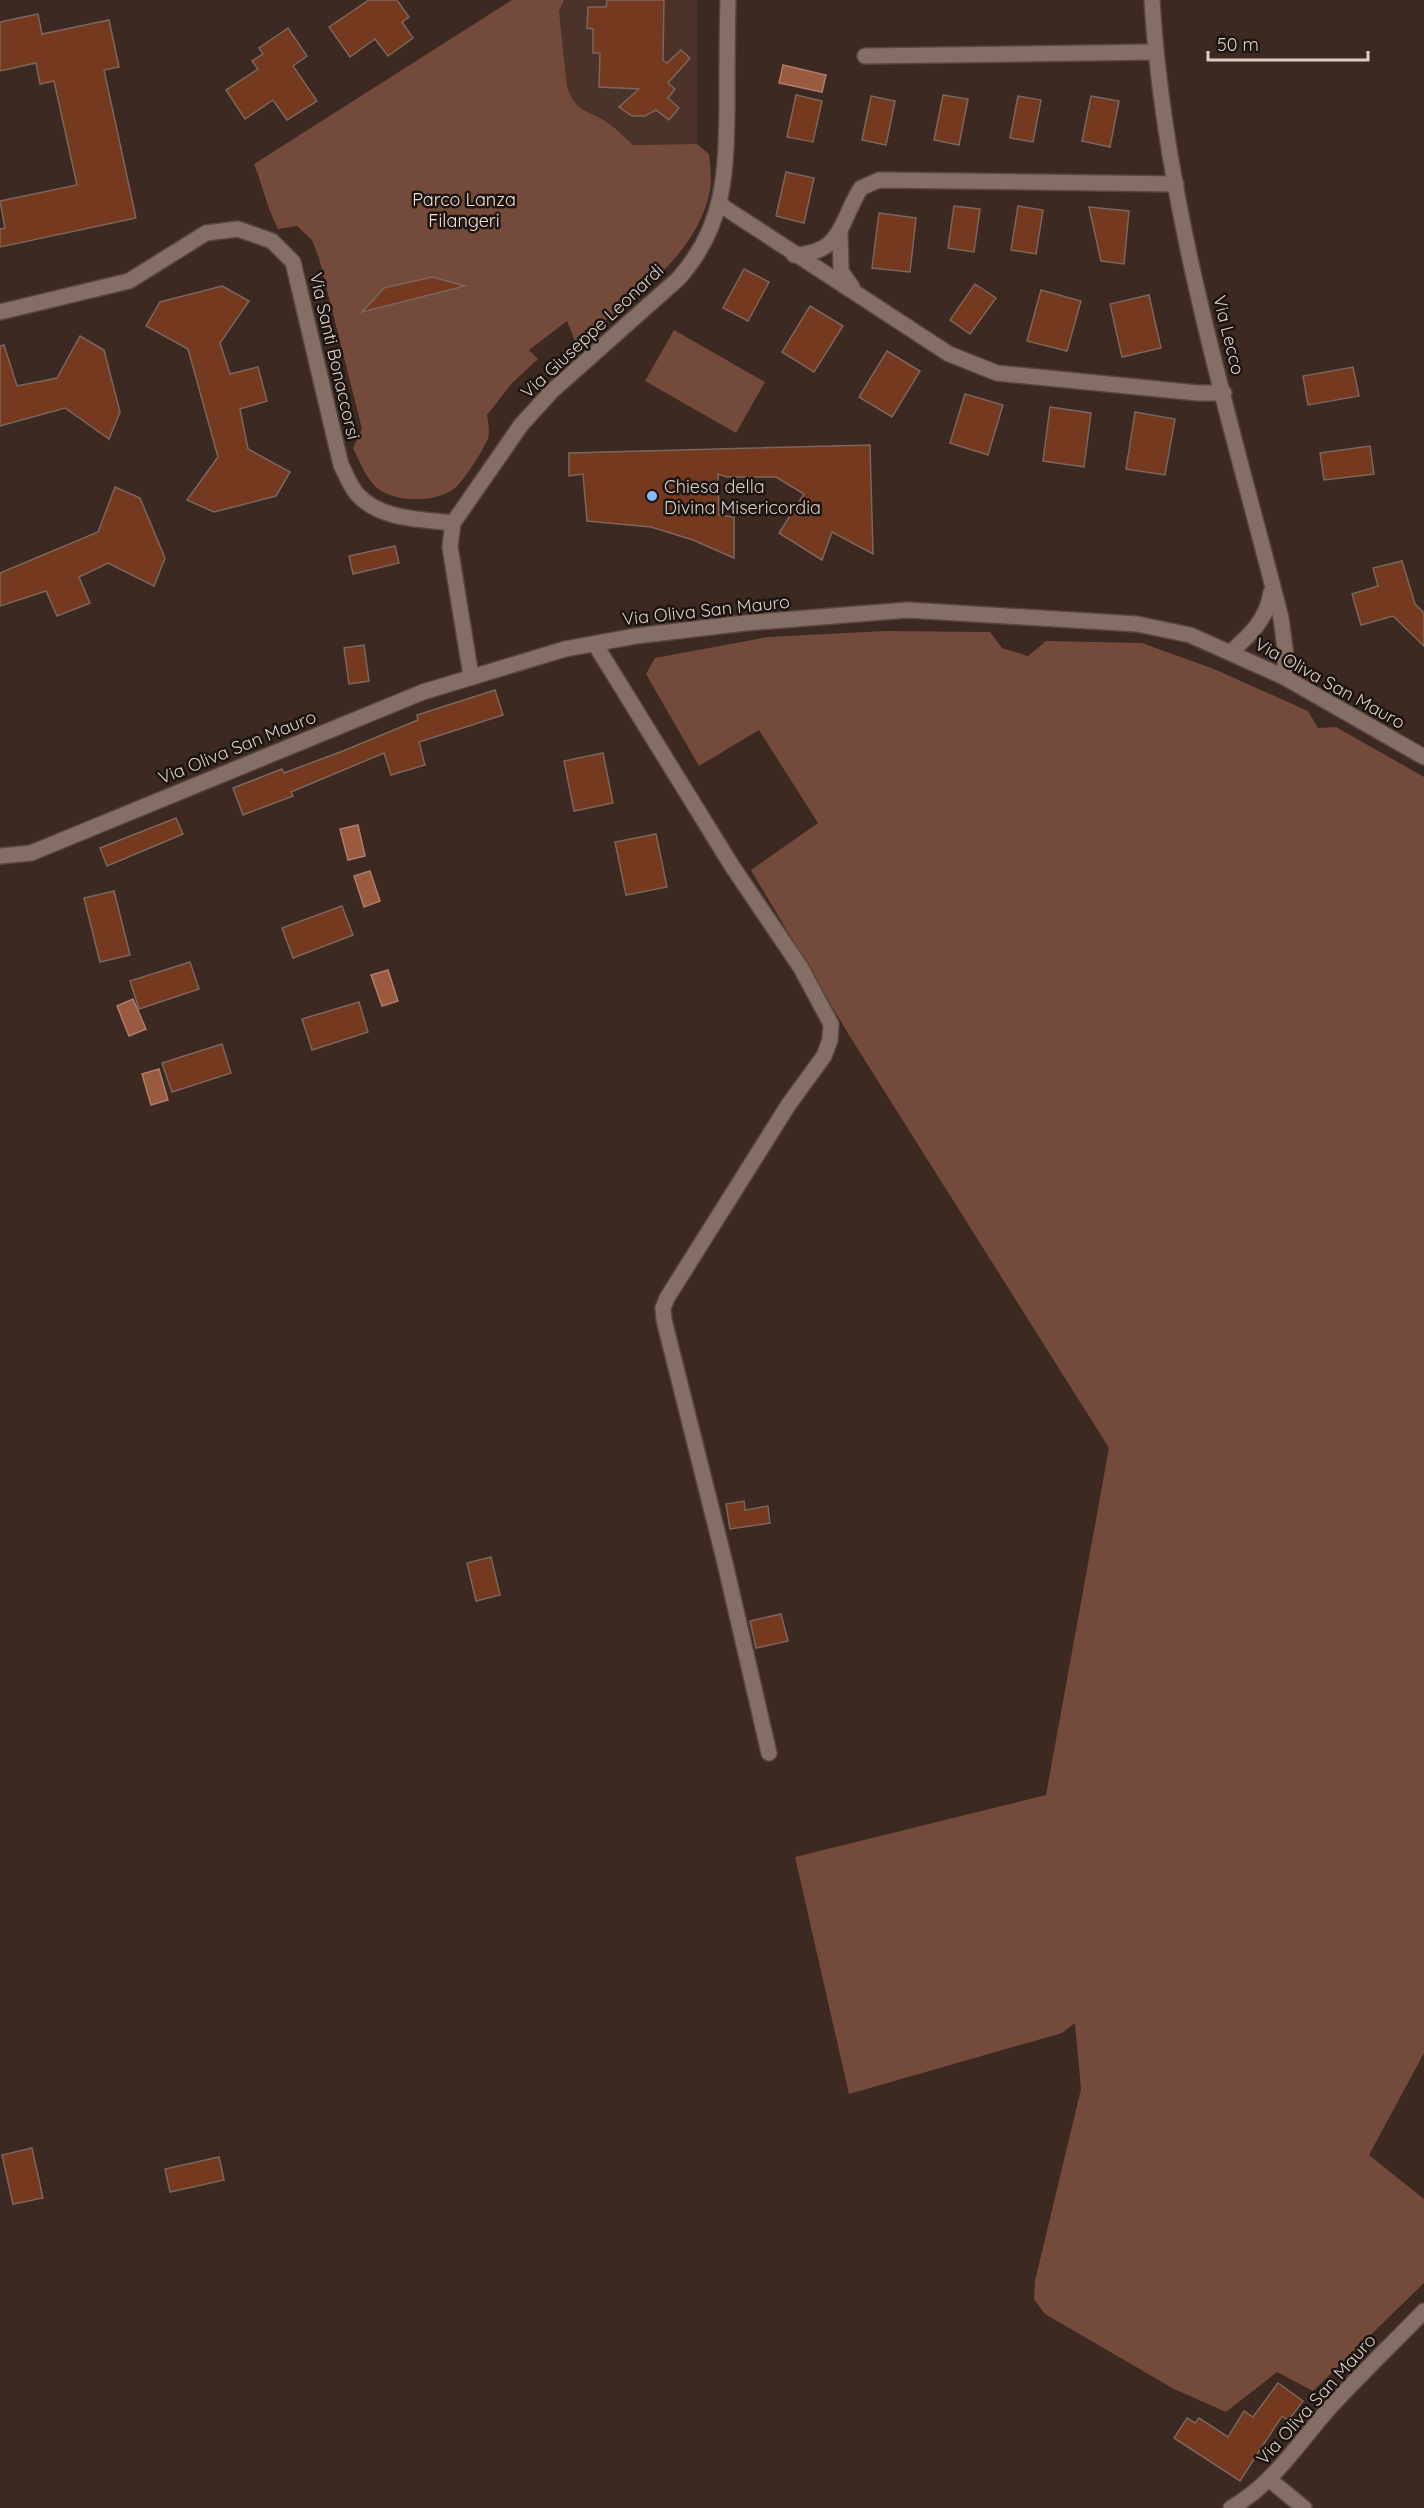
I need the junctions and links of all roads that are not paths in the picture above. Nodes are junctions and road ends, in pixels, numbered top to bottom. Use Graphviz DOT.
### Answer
graph roads {
  1 [pos="728,0"];
  2 [pos="1152,0"];
  3 [pos="1156,52"];
  4 [pos="865,56"];
  5 [pos="1176,184"];
  6 [pos="719,204"];
  7 [pos="840,234"];
  8 [pos="794,255"];
  9 [pos="858,296"];
  10 [pos="0,312"];
  11 [pos="1224,393"];
  12 [pos="453,523"];
  13 [pos="1272,583"];
  14 [pos="595,644"];
  15 [pos="1232,652"];
  16 [pos="471,676"];
  17 [pos="1284,677"];
  18 [pos="1424,757"];
  19 [pos="1,858"];
  20 [pos="769,1753"];
  21 [pos="1424,2311"];
  22 [pos="1269,2480"];
  23 [pos="1231,2508"];
  24 [pos="1304,2508"];
  1 -- 6 [label="street, Via Giuseppe Leonardi"];
  2 -- 3 [label="street, Via Lecco"];
  3 -- 4 [label="street"];
  3 -- 5 [label="street, Via Lecco"];
  5 -- 7 [label="street"];
  5 -- 11 [label="street, Via Lecco"];
  6 -- 8 [label="street"];
  6 -- 12 [label="street, Via Giuseppe Leonardi"];
  7 -- 8 [label="street"];
  7 -- 9 [label="street"];
  8 -- 9 [label="street"];
  9 -- 11 [label="street"];
  10 -- 12 [label="street, Via Santi Bonaccorsi"];
  11 -- 13 [label="street, Via Lecco"];
  12 -- 16 [label="street, Via Giuseppe Leonardi"];
  13 -- 15 [label="street"];
  13 -- 17 [label="street, Via Lecco"];
  14 -- 15 [label="street, Via Oliva San Mauro"];
  14 -- 16 [label="street, Via Oliva San Mauro"];
  14 -- 20 [label="street"];
  15 -- 17 [label="street, Via Oliva San Mauro"];
  16 -- 19 [label="street, Via Oliva San Mauro"];
  17 -- 18 [label="street, Via Oliva San Mauro"];
  21 -- 22 [label="street, Via Oliva San Mauro"];
  22 -- 23 [label="street, Via Oliva San Mauro"];
  22 -- 24 [label="street"];
}
